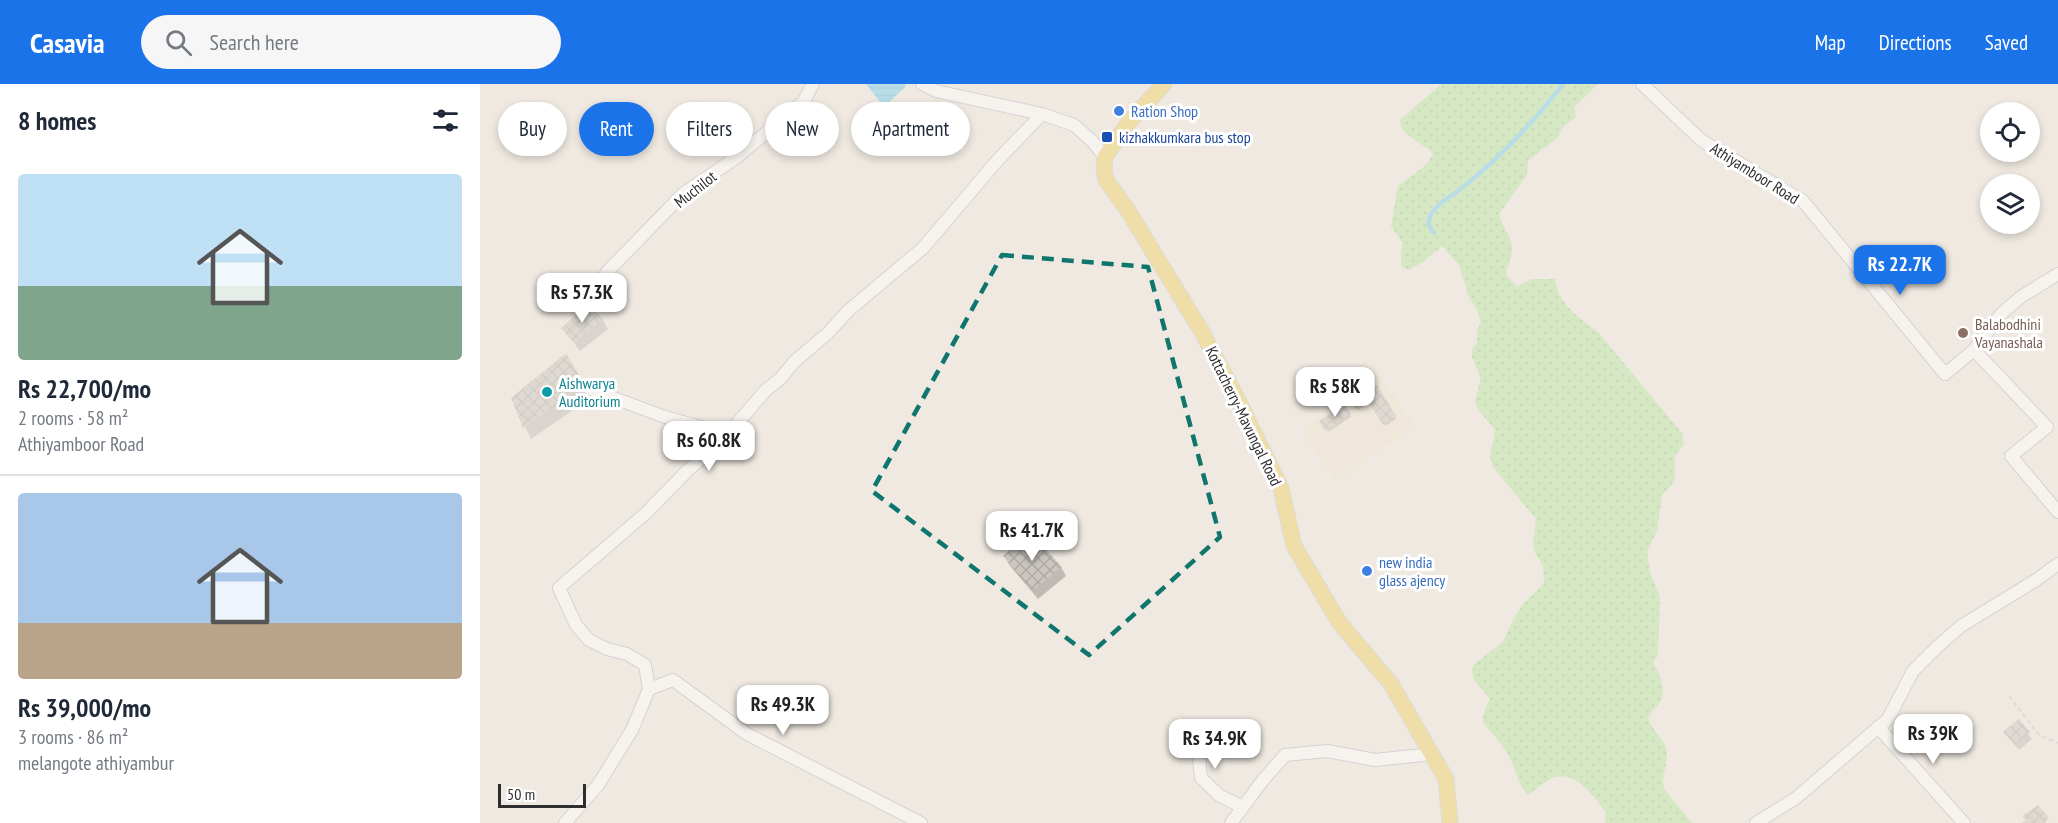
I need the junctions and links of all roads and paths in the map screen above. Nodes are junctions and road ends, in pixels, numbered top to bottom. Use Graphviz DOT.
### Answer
graph roads {
  1 [pos="813,84"];
  2 [pos="922,84"];
  3 [pos="1164,84"];
  4 [pos="1641,84"];
  5 [pos="1042,114"];
  6 [pos="1106,157"];
  7 [pos="2058,274"];
  8 [pos="587,305"];
  9 [pos="1974,350"];
  10 [pos="590,389"];
  11 [pos="722,441"];
  12 [pos="2058,512"];
  13 [pos="2058,564"];
  14 [pos="649,689"];
  15 [pos="2008,696"];
  16 [pos="1196,728"];
  17 [pos="1878,728"];
  18 [pos="2058,743"];
  19 [pos="1432,754"];
  20 [pos="1243,807"];
  21 [pos="565,823"];
  22 [pos="921,823"];
  23 [pos="1231,823"];
  24 [pos="1450,823"];
  25 [pos="1756,823"];
  26 [pos="1964,823"];
  1 -- 8 [label="street, Muchilot"];
  2 -- 5 [label="street"];
  3 -- 6 [label="main road"];
  4 -- 9 [label="street, Athiyamboor Road"];
  5 -- 6 [label="street"];
  5 -- 11 [label="street"];
  6 -- 19 [label="main road, Kottacherry-Mavungal Road"];
  7 -- 9 [label="street"];
  9 -- 12 [label="street"];
  10 -- 11 [label="street"];
  11 -- 14 [label="street"];
  13 -- 17 [label="street"];
  14 -- 21 [label="street"];
  14 -- 22 [label="street"];
  15 -- 18 [label="path"];
  16 -- 20 [label="street"];
  17 -- 25 [label="street"];
  17 -- 26 [label="street"];
  19 -- 20 [label="street"];
  19 -- 24 [label="main road, Kottacherry-Mavungal Road"];
  20 -- 23 [label="street"];
}
